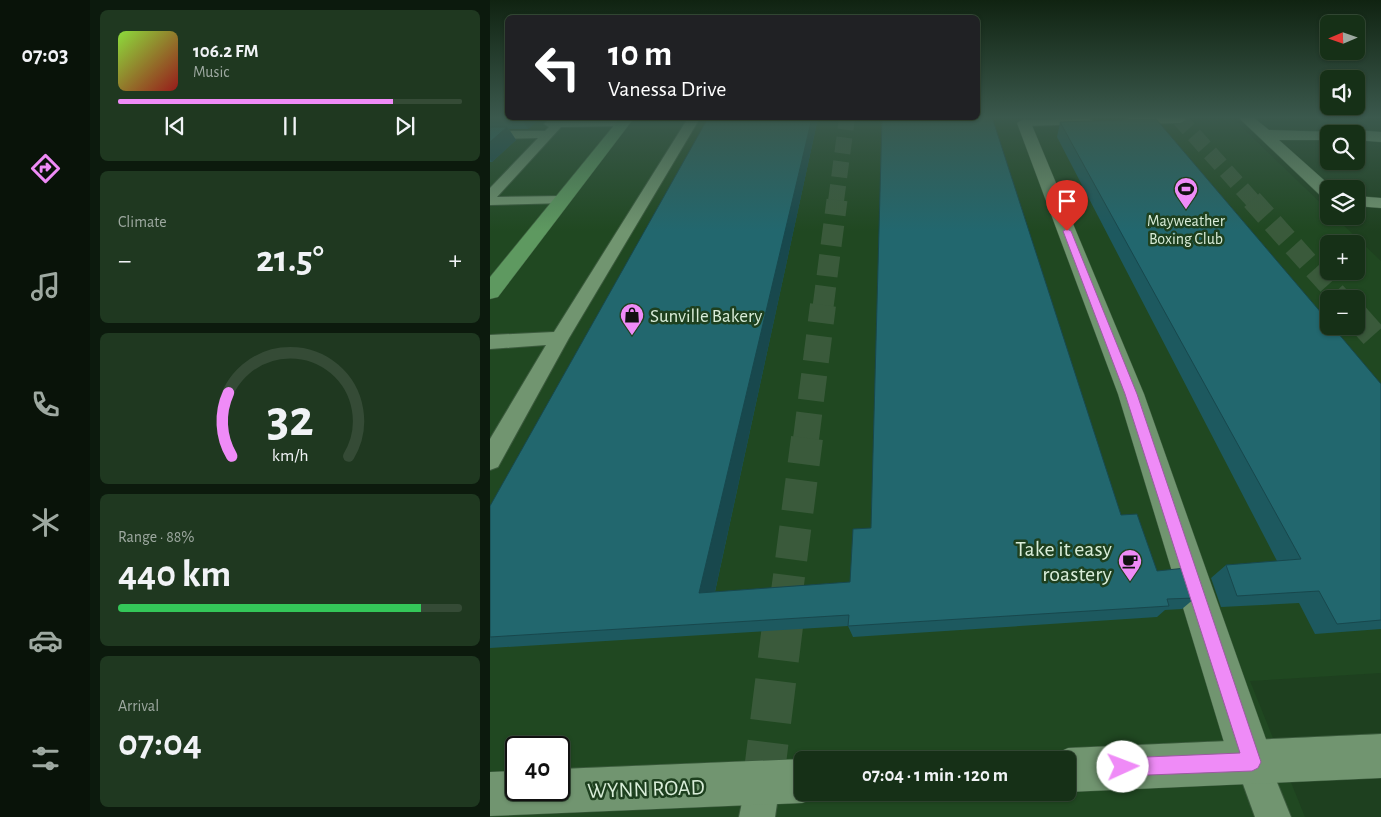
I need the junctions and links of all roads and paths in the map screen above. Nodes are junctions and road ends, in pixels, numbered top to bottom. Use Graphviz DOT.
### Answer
graph roads {
  1 [pos="529,155"];
  2 [pos="597,155"];
  3 [pos="671,155"];
  4 [pos="1037,155"];
  5 [pos="1287,155"];
  6 [pos="1320,186"];
  7 [pos="490,196"];
  8 [pos="490,200"];
  9 [pos="562,200"];
  10 [pos="1365,202"];
  11 [pos="1381,203"];
  12 [pos="490,292"];
  13 [pos="560,338"];
  14 [pos="490,342"];
  15 [pos="490,460"];
  16 [pos="1381,756"];
  17 [pos="1252,762"];
  18 [pos="1076,770"];
  19 [pos="490,794"];
  20 [pos="774,794"];
  21 [pos="1273,817"];
  1 -- 7 [label="lane"];
  2 -- 9 [label="main road"];
  3 -- 13 [label="lane"];
  4 -- 17 [label="street"];
  5 -- 6 [label="street"];
  8 -- 9 [label="lane"];
  9 -- 12 [label="main road"];
  10 -- 11 [label="street"];
  13 -- 14 [label="lane"];
  13 -- 15 [label="lane"];
  16 -- 17 [label="street"];
  17 -- 18 [label="street"];
  17 -- 21 [label="lane"];
  19 -- 20 [label="street, WYNN ROAD"];
}
